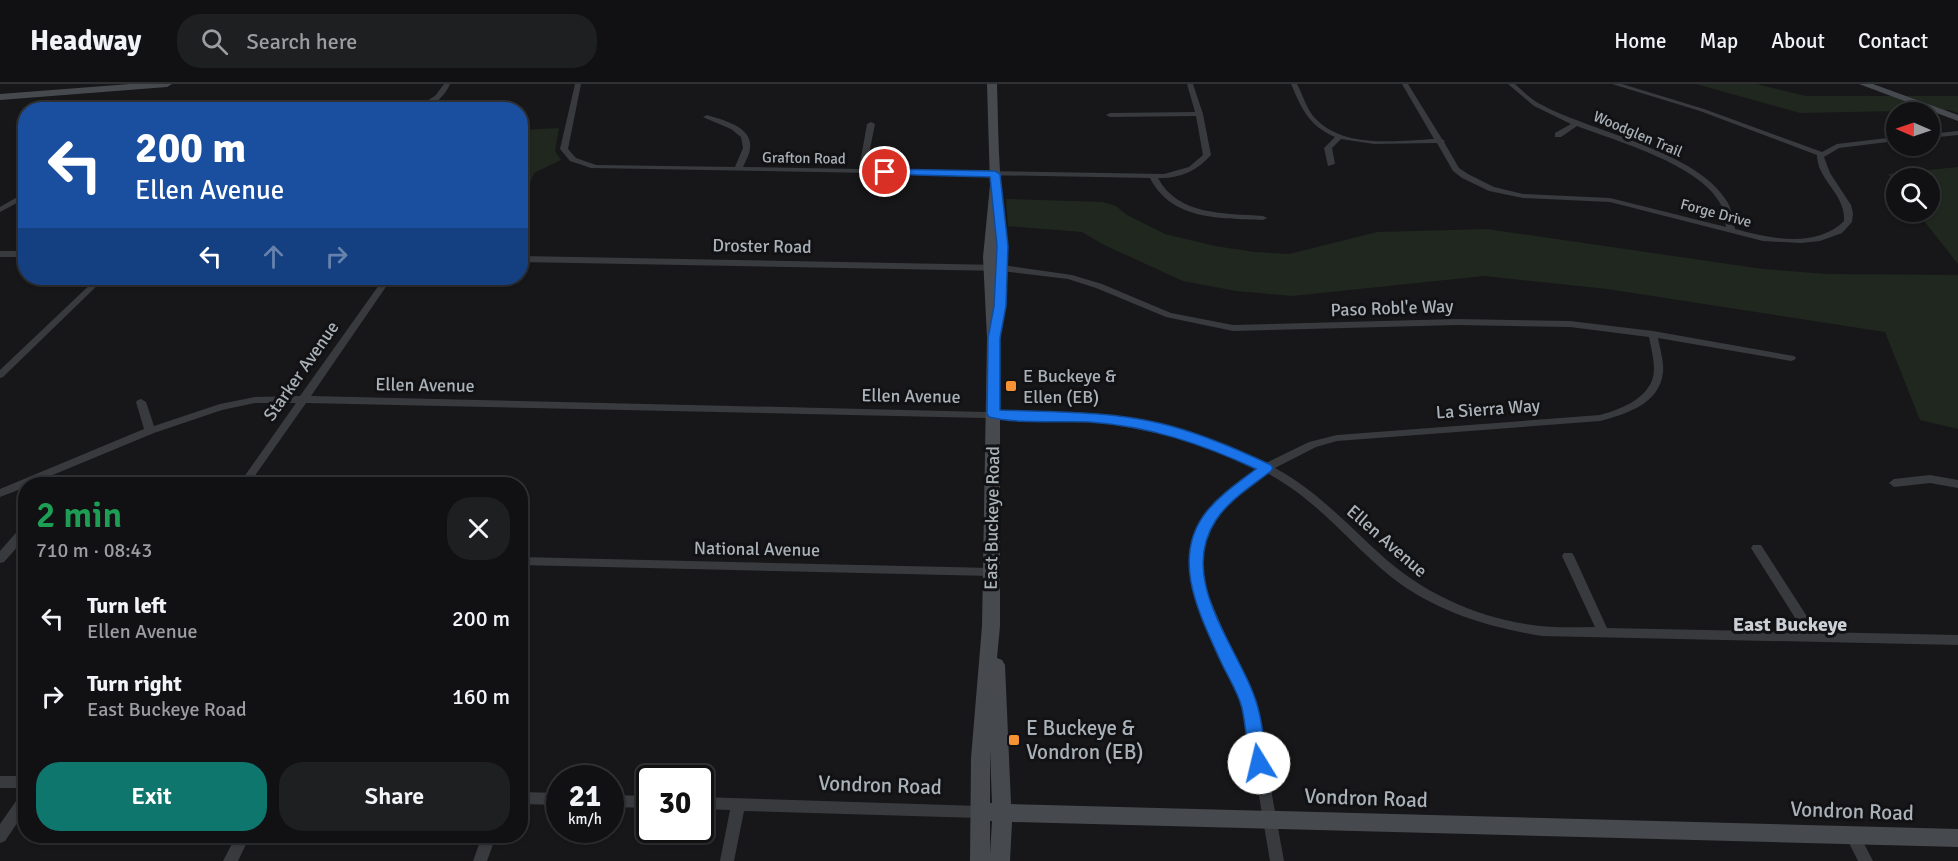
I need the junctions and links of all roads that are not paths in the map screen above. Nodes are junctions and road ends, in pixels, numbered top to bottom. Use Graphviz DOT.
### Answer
graph roads {
  1 [pos="167,84"];
  2 [pos="447,84"];
  3 [pos="578,84"];
  4 [pos="992,84"];
  5 [pos="997,84"];
  6 [pos="1190,84"];
  7 [pos="1294,84"];
  8 [pos="1405,84"];
  9 [pos="1511,84"];
  10 [pos="1615,84"];
  11 [pos="1869,85"];
  12 [pos="0,97"];
  13 [pos="431,102"];
  14 [pos="993,102"];
  15 [pos="1199,114"];
  16 [pos="1110,115"];
  17 [pos="706,117"];
  18 [pos="1958,118"];
  19 [pos="1577,123"];
  20 [pos="871,124"];
  21 [pos="1958,133"];
  22 [pos="1558,135"];
  23 [pos="1940,135"];
  24 [pos="1340,136"];
  25 [pos="1886,140"];
  26 [pos="1441,141"];
  27 [pos="1822,154"];
  28 [pos="1331,164"];
  29 [pos="738,170"];
  30 [pos="862,172"];
  31 [pos="1153,176"];
  32 [pos="995,180"];
  33 [pos="18,199"];
  34 [pos="0,210"];
  35 [pos="1263,218"];
  36 [pos="1731,231"];
  37 [pos="0,254"];
  38 [pos="18,254"];
  39 [pos="528,259"];
  40 [pos="996,268"];
  41 [pos="94,285"];
  42 [pos="383,285"];
  43 [pos="1653,334"];
  44 [pos="1791,358"];
  45 [pos="0,375"];
  46 [pos="303,400"];
  47 [pos="141,402"];
  48 [pos="993,414"];
  49 [pos="150,431"];
  50 [pos="1266,468"];
  51 [pos="48,477"];
  52 [pos="249,477"];
  53 [pos="1894,483"];
  54 [pos="1958,484"];
  55 [pos="18,488"];
  56 [pos="0,493"];
  57 [pos="18,538"];
  58 [pos="1757,548"];
  59 [pos="1568,556"];
  60 [pos="0,559"];
  61 [pos="528,561"];
  62 [pos="992,573"];
  63 [pos="991,626"];
  64 [pos="1603,632"];
  65 [pos="1814,637"];
  66 [pos="1958,640"];
  67 [pos="0,782"];
  68 [pos="18,782"];
  69 [pos="528,798"];
  70 [pos="546,799"];
  71 [pos="714,803"];
  72 [pos="738,804"];
  73 [pos="18,810"];
  74 [pos="979,812"];
  75 [pos="1002,813"];
  76 [pos="1269,820"];
  77 [pos="1852,835"];
  78 [pos="0,836"];
  79 [pos="1958,838"];
  80 [pos="239,843"];
  81 [pos="486,843"];
  82 [pos="230,861"];
  83 [pos="480,861"];
  84 [pos="726,861"];
  85 [pos="980,861"];
  86 [pos="1000,861"];
  87 [pos="1276,861"];
  88 [pos="1866,861"];
  1 -- 12 [label="main road"];
  2 -- 13 [label="street"];
  3 -- 29 [label="street, Grafton Road"];
  4 -- 14 [label="main road, East Buckeye Road"];
  5 -- 14 [label="main road, East Buckeye Road"];
  6 -- 15 [label="street, Grafton Road"];
  7 -- 24 [label="street"];
  8 -- 26 [label="street, Forge Drive"];
  9 -- 19 [label="street, Woodglen Trail"];
  10 -- 27 [label="street"];
  11 -- 18 [label="main road"];
  14 -- 32 [label="main road, East Buckeye Road"];
  15 -- 16 [label="street"];
  15 -- 31 [label="street, Grafton Road"];
  17 -- 29 [label="street"];
  19 -- 22 [label="street"];
  19 -- 36 [label="street, Woodglen Trail"];
  20 -- 30 [label="street"];
  21 -- 23 [label="street"];
  24 -- 26 [label="street"];
  24 -- 28 [label="street"];
  25 -- 27 [label="street"];
  26 -- 36 [label="street, Forge Drive"];
  27 -- 36 [label="street, Forge Drive"];
  29 -- 30 [label="street, Grafton Road"];
  30 -- 32 [label="street, Grafton Road"];
  31 -- 32 [label="street, Grafton Road"];
  31 -- 35 [label="street"];
  32 -- 40 [label="main road, East Buckeye Road"];
  33 -- 34 [label="street"];
  37 -- 38 [label="street"];
  39 -- 40 [label="street, Droster Road"];
  40 -- 43 [label="street, Paso Robl'e Way"];
  40 -- 48 [label="main road, East Buckeye Road"];
  41 -- 45 [label="street"];
  42 -- 46 [label="street, Starker Avenue"];
  43 -- 44 [label="street, Paso Robl'e Way"];
  43 -- 50 [label="street, La Sierra Way"];
  46 -- 48 [label="street, Ellen Avenue"];
  46 -- 49 [label="street, Ellen Avenue"];
  46 -- 52 [label="street, Starker Avenue"];
  47 -- 49 [label="street"];
  48 -- 50 [label="street, Ellen Avenue"];
  48 -- 62 [label="main road, East Buckeye Road"];
  49 -- 51 [label="street, Ellen Avenue"];
  50 -- 64 [label="street, Ellen Avenue"];
  50 -- 76 [label="street, La Sierra Way"];
  53 -- 54 [label="street"];
  55 -- 56 [label="street, Ellen Avenue"];
  57 -- 60 [label="street"];
  58 -- 65 [label="street"];
  59 -- 64 [label="street"];
  61 -- 62 [label="street, National Avenue"];
  62 -- 63 [label="main road, East Buckeye Road"];
  63 -- 74 [label="main road, East Buckeye Road"];
  63 -- 75 [label="main road, East Buckeye Road"];
  64 -- 65 [label="street, Ellen Avenue"];
  65 -- 66 [label="street, Ellen Avenue"];
  67 -- 68 [label="street"];
  69 -- 70 [label="street"];
  71 -- 72 [label="street, Vondron Road"];
  72 -- 74 [label="street, Vondron Road"];
  72 -- 84 [label="street"];
  73 -- 78 [label="street"];
  74 -- 75 [label="main road, Vondron Road"];
  74 -- 85 [label="main road, East Buckeye Road"];
  75 -- 76 [label="main road, Vondron Road"];
  75 -- 86 [label="main road, East Buckeye Road"];
  76 -- 77 [label="main road, Vondron Road"];
  76 -- 87 [label="street, La Sierra Way"];
  77 -- 79 [label="main road, Vondron Road"];
  77 -- 88 [label="street"];
  80 -- 82 [label="street"];
  81 -- 83 [label="street"];
}
